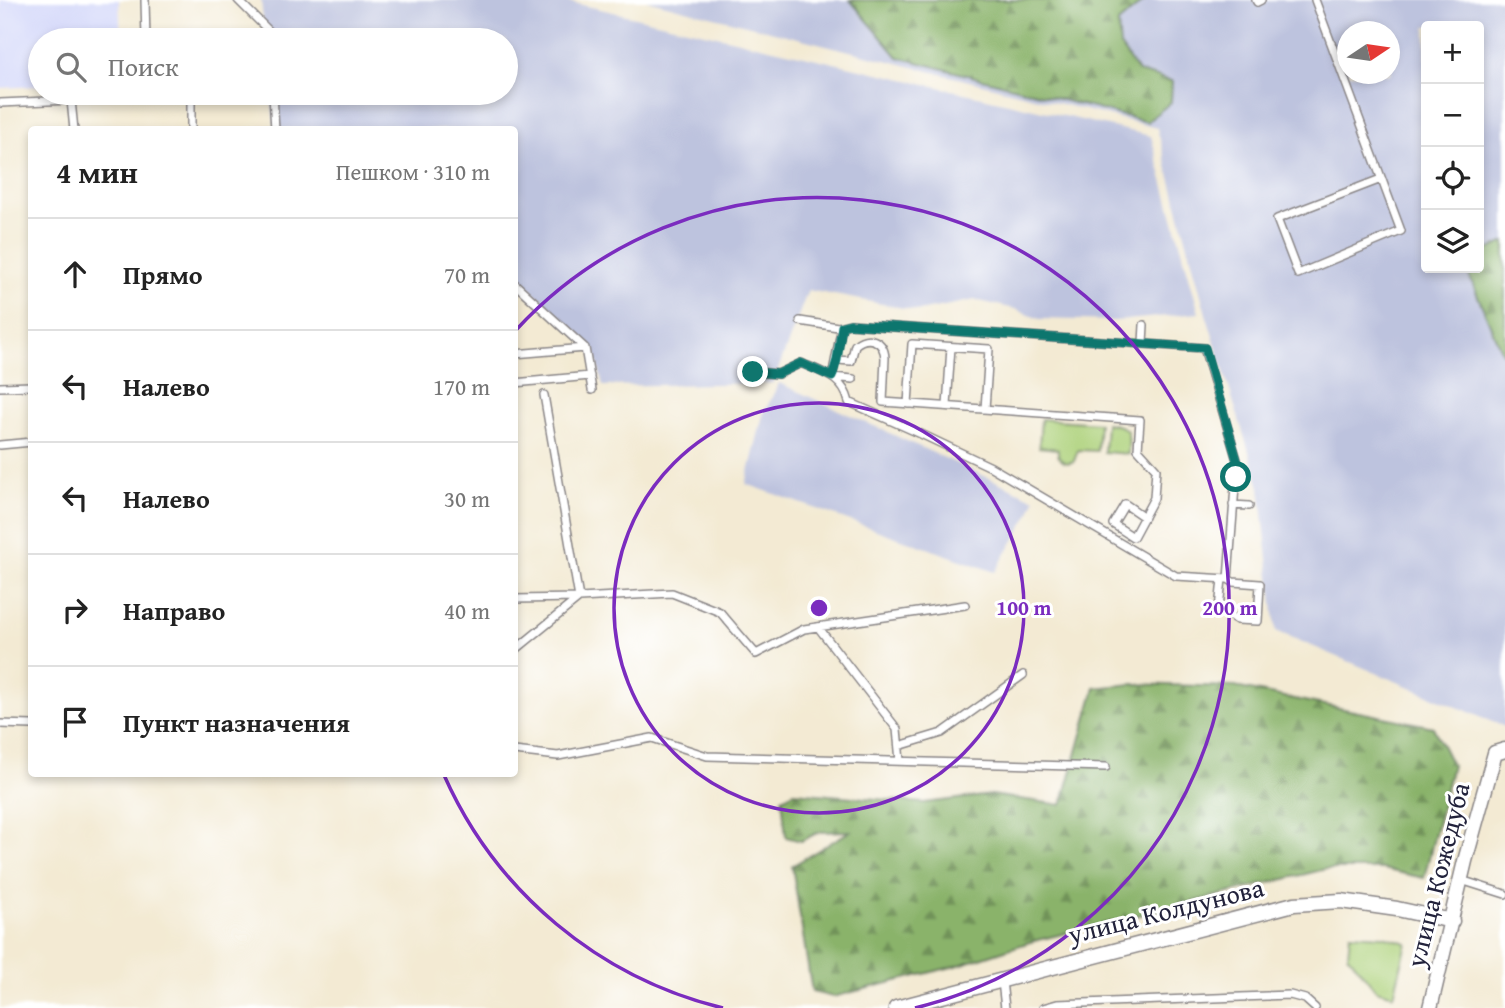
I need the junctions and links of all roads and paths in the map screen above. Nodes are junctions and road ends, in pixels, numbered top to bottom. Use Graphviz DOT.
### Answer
graph roads {
  1 [pos="145,0"];
  2 [pos="238,0"];
  3 [pos="1256,0"];
  4 [pos="1261,0"];
  5 [pos="1315,0"];
  6 [pos="145,28"];
  7 [pos="266,28"];
  8 [pos="28,102"];
  9 [pos="0,103"];
  10 [pos="72,105"];
  11 [pos="191,105"];
  12 [pos="274,105"];
  13 [pos="74,126"];
  14 [pos="191,126"];
  15 [pos="275,126"];
  16 [pos="1381,179"];
  17 [pos="518,287"];
  18 [pos="800,321"];
  19 [pos="1144,325"];
  20 [pos="842,326"];
  21 [pos="1143,343"];
  22 [pos="951,347"];
  23 [pos="584,348"];
  24 [pos="518,354"];
  25 [pos="837,360"];
  26 [pos="753,372"];
  27 [pos="590,376"];
  28 [pos="832,377"];
  29 [pos="853,379"];
  30 [pos="518,383"];
  31 [pos="28,386"];
  32 [pos="0,387"];
  33 [pos="592,390"];
  34 [pos="544,395"];
  35 [pos="908,404"];
  36 [pos="947,406"];
  37 [pos="985,409"];
  38 [pos="28,442"];
  39 [pos="0,445"];
  40 [pos="1233,505"];
  41 [pos="1249,506"];
  42 [pos="1144,517"];
  43 [pos="1225,579"];
  44 [pos="579,598"];
  45 [pos="518,599"];
  46 [pos="965,605"];
  47 [pos="818,626"];
  48 [pos="518,648"];
  49 [pos="1023,675"];
  50 [pos="0,724"];
  51 [pos="28,725"];
  52 [pos="898,746"];
  53 [pos="518,751"];
  54 [pos="1500,752"];
  55 [pos="900,761"];
  56 [pos="1106,767"];
  57 [pos="1461,880"];
  58 [pos="1505,894"];
  59 [pos="1452,921"];
  60 [pos="1002,978"];
  61 [pos="896,1008"];
  62 [pos="1005,1008"];
  63 [pos="1043,1008"];
  64 [pos="1315,1008"];
  65 [pos="1430,1008"];
  1 -- 6 [label="lane"];
  2 -- 7 [label="lane"];
  3 -- 4 [label="lane"];
  5 -- 16 [label="lane"];
  8 -- 9 [label="lane"];
  10 -- 13 [label="lane"];
  11 -- 14 [label="lane"];
  12 -- 15 [label="lane"];
  16 -- 16 [label="lane"];
  17 -- 23 [label="lane"];
  18 -- 20 [label="lane"];
  19 -- 21 [label="lane"];
  20 -- 21 [label="lane"];
  20 -- 25 [label="lane"];
  21 -- 40 [label="lane"];
  22 -- 35 [label="lane"];
  22 -- 36 [label="lane"];
  22 -- 37 [label="lane"];
  23 -- 24 [label="lane"];
  23 -- 27 [label="lane"];
  25 -- 28 [label="lane"];
  25 -- 35 [label="lane"];
  26 -- 28 [label="lane"];
  27 -- 30 [label="lane"];
  27 -- 33 [label="lane"];
  28 -- 29 [label="lane"];
  28 -- 43 [label="lane"];
  31 -- 32 [label="lane"];
  34 -- 44 [label="lane"];
  35 -- 36 [label="lane"];
  36 -- 37 [label="lane"];
  37 -- 42 [label="lane"];
  38 -- 39 [label="lane"];
  40 -- 41 [label="lane"];
  40 -- 43 [label="lane"];
  42 -- 42 [label="lane"];
  43 -- 43 [label="lane"];
  44 -- 45 [label="lane"];
  44 -- 47 [label="lane"];
  44 -- 48 [label="lane"];
  46 -- 47 [label="lane"];
  47 -- 52 [label="lane"];
  49 -- 52 [label="lane"];
  50 -- 51 [label="lane"];
  52 -- 55 [label="lane"];
  53 -- 55 [label="lane"];
  54 -- 57 [label="street, улица Кожедуба"];
  55 -- 56 [label="lane"];
  57 -- 58 [label="lane"];
  57 -- 59 [label="street, улица Кожедуба"];
  59 -- 60 [label="street, улица Колдунова"];
  59 -- 65 [label="street, улица Кожедуба"];
  60 -- 61 [label="street, улица Колдунова"];
  60 -- 62 [label="lane"];
  63 -- 64 [label="lane"];
}
